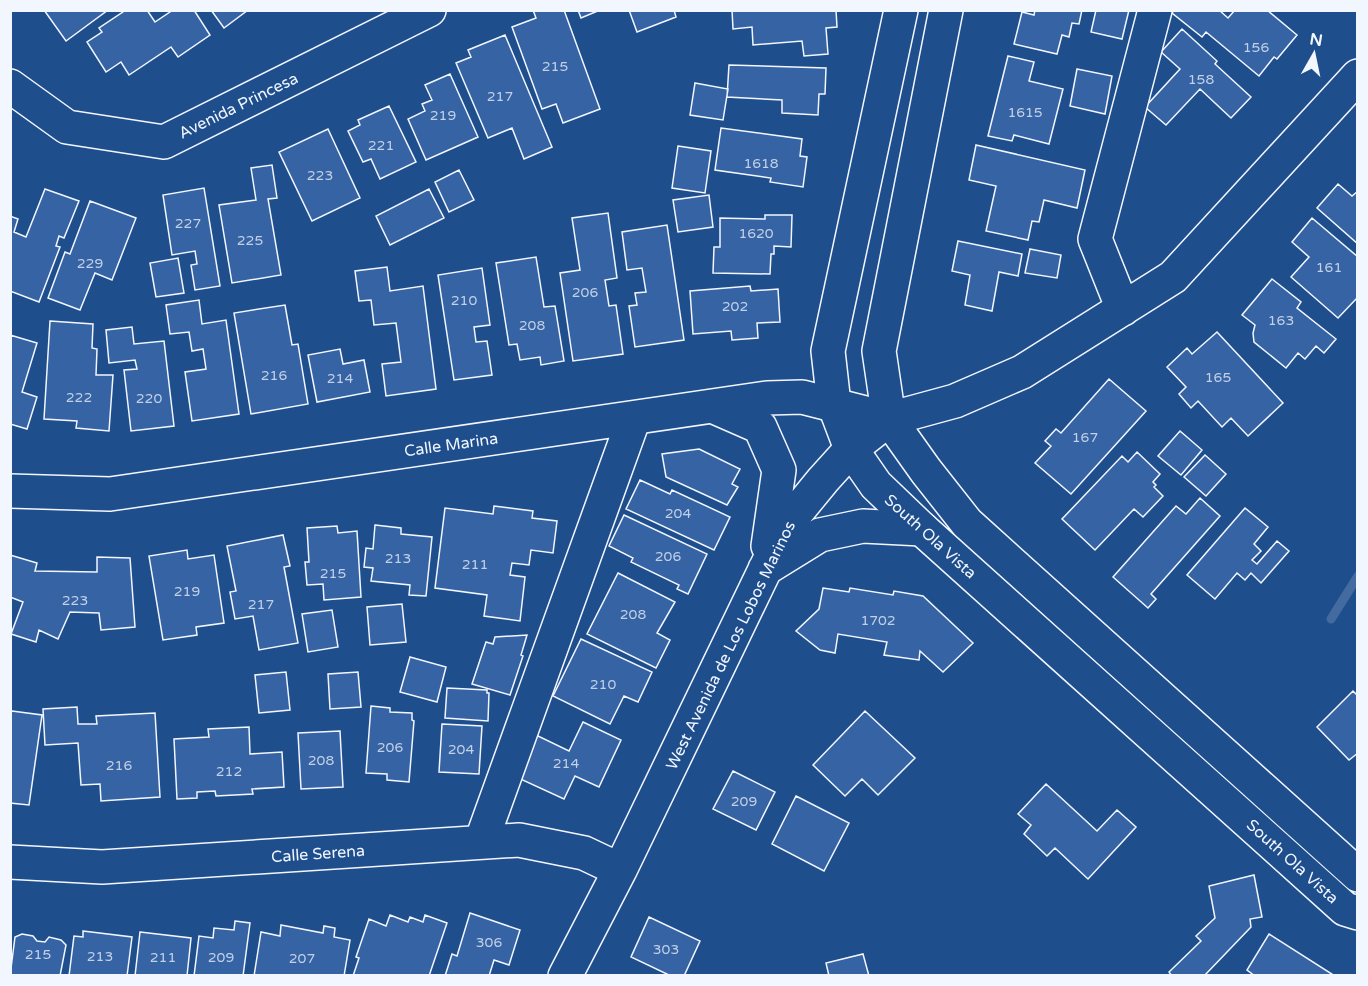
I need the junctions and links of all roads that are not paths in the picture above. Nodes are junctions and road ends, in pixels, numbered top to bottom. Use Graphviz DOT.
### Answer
graph roads {
  1 [pos="429,10"];
  2 [pos="901,10"];
  3 [pos="946,10"];
  4 [pos="1155,10"];
  5 [pos="1358,76"];
  6 [pos="10,86"];
  7 [pos="1123,309"];
  8 [pos="834,404"];
  9 [pos="712,406"];
  10 [pos="634,418"];
  11 [pos="889,419"];
  12 [pos="851,449"];
  13 [pos="10,491"];
  14 [pos="922,529"];
  15 [pos="765,569"];
  16 [pos="481,842"];
  17 [pos="10,862"];
  18 [pos="620,870"];
  19 [pos="1358,875"];
  20 [pos="1358,913"];
  21 [pos="565,975"];
  1 -- 6 [label="street, Avenida Princesa"];
  2 -- 8 [label="street, South Ola Vista"];
  3 -- 11 [label="street, South Ola Vista"];
  4 -- 7 [label="street"];
  5 -- 7 [label="street, West Avenida de Los Lobos Marinos"];
  7 -- 11 [label="street, West Avenida de Los Lobos Marinos"];
  8 -- 9 [label="street, Calle Marina"];
  8 -- 11 [label="street, Calle Marina"];
  8 -- 12 [label="street, South Ola Vista"];
  9 -- 10 [label="street, Calle Marina"];
  9 -- 15 [label="street"];
  10 -- 13 [label="street, Calle Marina"];
  10 -- 16 [label="street"];
  11 -- 12 [label="street, West Avenida de Los Lobos Marinos"];
  11 -- 19 [label="street, South Ola Vista"];
  12 -- 14 [label="street, South Ola Vista"];
  12 -- 15 [label="street, West Avenida de Los Lobos Marinos"];
  14 -- 15 [label="street"];
  14 -- 20 [label="street, South Ola Vista"];
  15 -- 18 [label="street, West Avenida de Los Lobos Marinos"];
  16 -- 17 [label="street, Calle Serena"];
  16 -- 18 [label="street, Calle Serena"];
  18 -- 21 [label="street, West Avenida de Los Lobos Marinos"];
}
